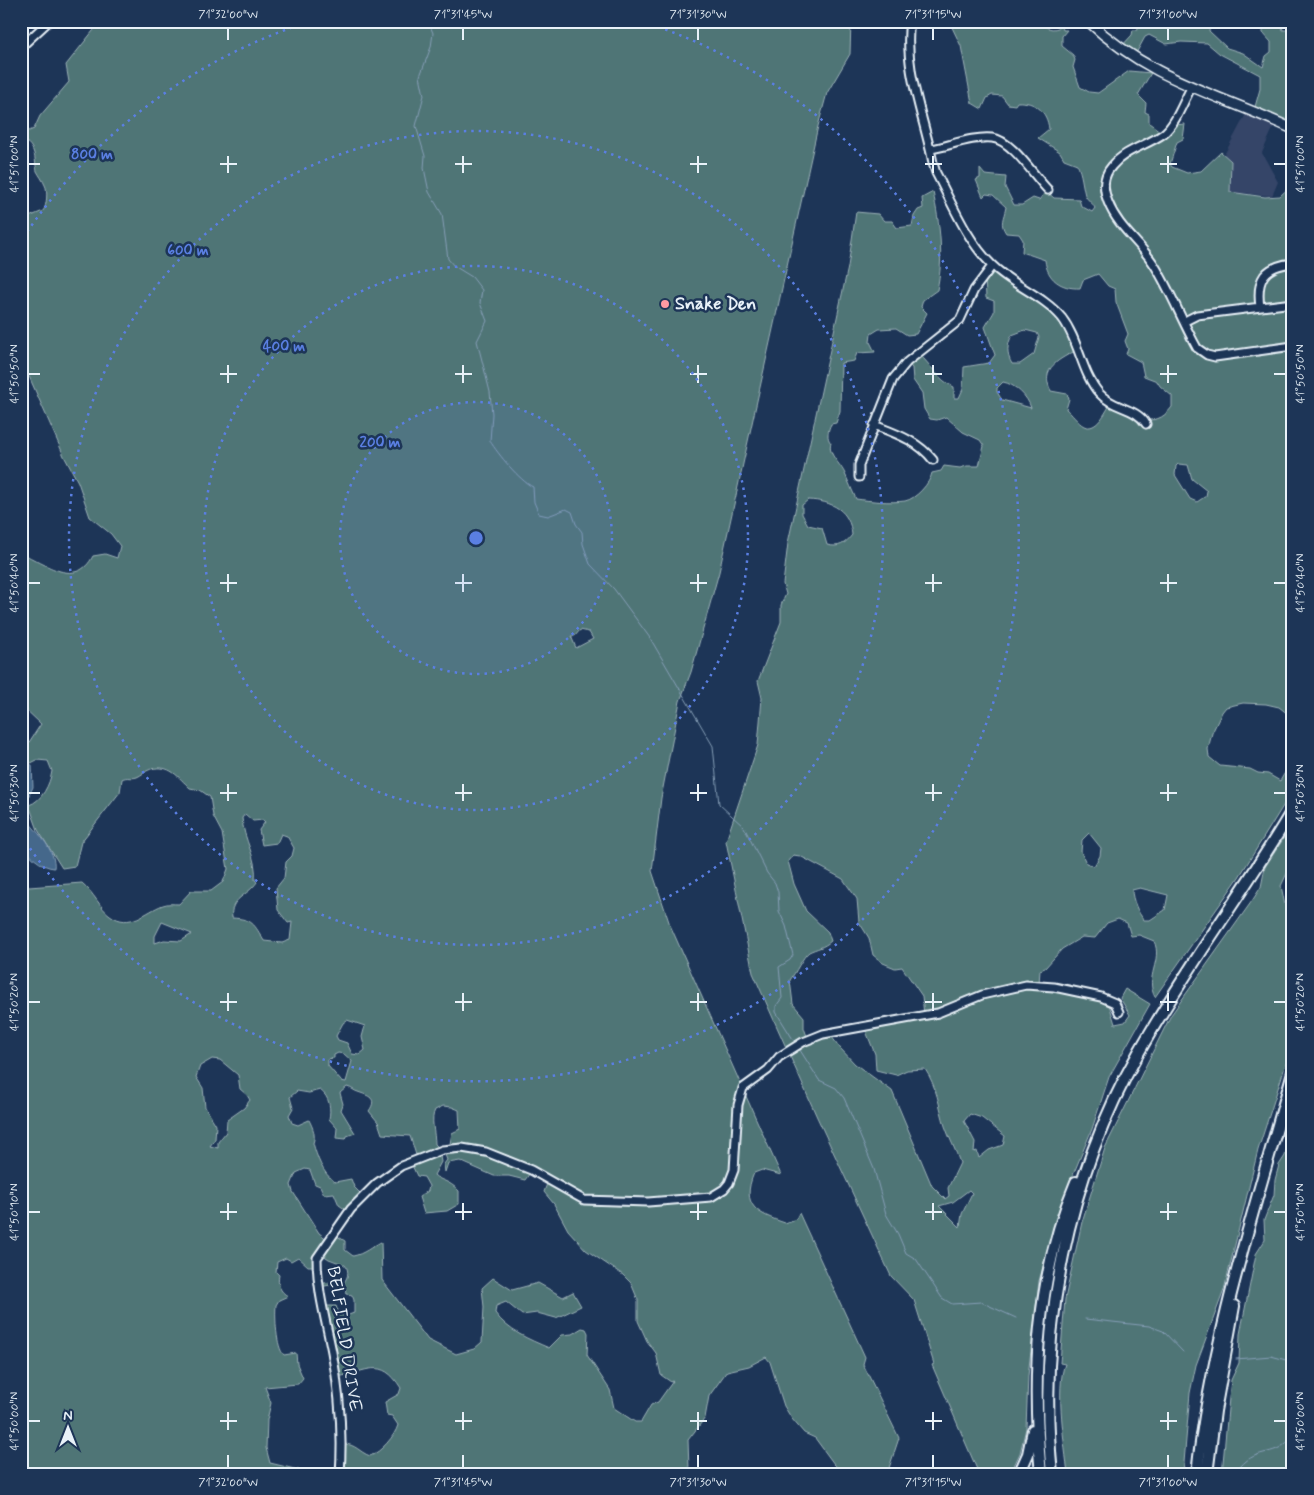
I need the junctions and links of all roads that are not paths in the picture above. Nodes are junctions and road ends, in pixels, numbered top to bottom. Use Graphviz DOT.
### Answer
graph roads {
  1 [pos="49,21"];
  2 [pos="910,21"];
  3 [pos="1088,21"];
  4 [pos="21,47"];
  5 [pos="1191,88"];
  6 [pos="1293,129"];
  7 [pos="931,149"];
  8 [pos="1048,190"];
  9 [pos="1293,262"];
  10 [pos="992,266"];
  11 [pos="1293,303"];
  12 [pos="1260,307"];
  13 [pos="1184,321"];
  14 [pos="1293,346"];
  15 [pos="1146,424"];
  16 [pos="874,425"];
  17 [pos="933,460"];
  18 [pos="859,478"];
  19 [pos="1293,809"];
  20 [pos="1119,1012"];
  21 [pos="1293,1072"];
  22 [pos="1094,1149"];
  23 [pos="1254,1212"];
  24 [pos="1036,1394"];
  25 [pos="340,1474"];
  26 [pos="1019,1474"];
  27 [pos="1041,1474"];
  28 [pos="1052,1474"];
  29 [pos="1197,1474"];
  30 [pos="1207,1474"];
  1 -- 4 [label="street"];
  2 -- 7 [label="street"];
  3 -- 5 [label="main road"];
  5 -- 6 [label="main road"];
  5 -- 13 [label="street"];
  7 -- 8 [label="street"];
  7 -- 10 [label="street"];
  9 -- 12 [label="street"];
  10 -- 15 [label="street"];
  10 -- 16 [label="street"];
  11 -- 12 [label="street"];
  12 -- 13 [label="street"];
  13 -- 14 [label="street"];
  16 -- 17 [label="street"];
  16 -- 18 [label="street"];
  19 -- 22 [label="highway"];
  20 -- 25 [label="street, BELFIELD DRIVE"];
  21 -- 23 [label="highway"];
  22 -- 24 [label="highway"];
  22 -- 28 [label="highway"];
  23 -- 29 [label="highway"];
  23 -- 30 [label="highway"];
  24 -- 26 [label="highway"];
  24 -- 27 [label="highway"];
}
